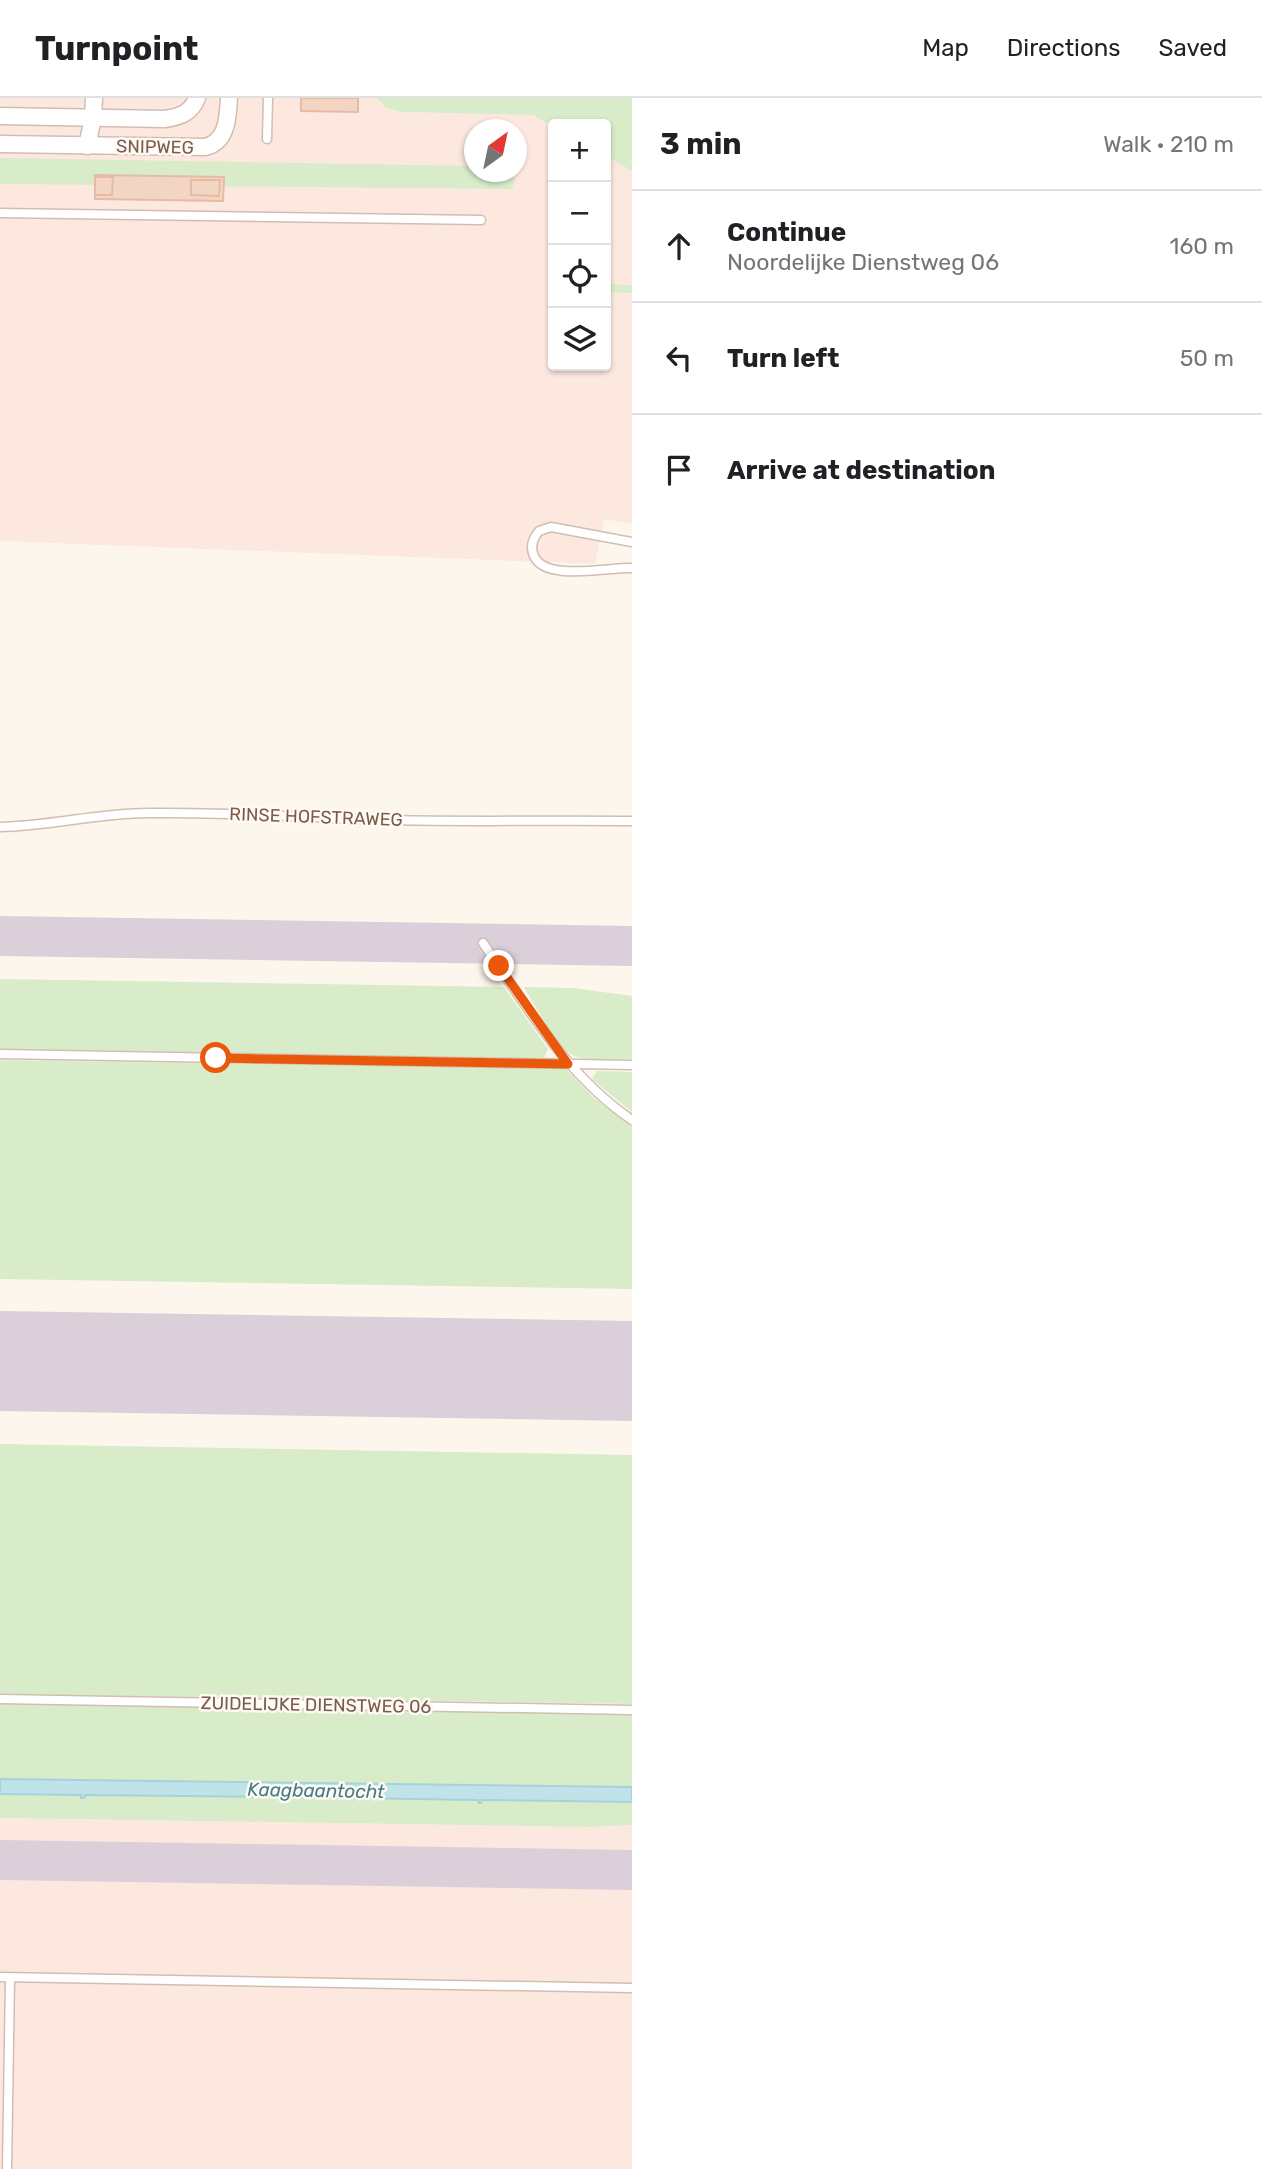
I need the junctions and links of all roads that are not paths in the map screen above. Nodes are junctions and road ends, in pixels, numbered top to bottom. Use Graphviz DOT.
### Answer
graph roads {
  1 [pos="94,98"];
  2 [pos="197,98"];
  3 [pos="229,98"];
  4 [pos="268,98"];
  5 [pos="0,116"];
  6 [pos="93,118"];
  7 [pos="267,139"];
  8 [pos="0,144"];
  9 [pos="87,146"];
  10 [pos="0,213"];
  11 [pos="481,220"];
  12 [pos="632,542"];
  13 [pos="632,568"];
  14 [pos="632,821"];
  15 [pos="0,827"];
  16 [pos="483,943"];
  17 [pos="0,1055"];
  18 [pos="568,1064"];
  19 [pos="632,1065"];
  20 [pos="632,1120"];
  21 [pos="0,1699"];
  22 [pos="632,1710"];
  23 [pos="0,1978"];
  24 [pos="10,1978"];
  25 [pos="632,1988"];
  26 [pos="7,2169"];
  1 -- 6 [label="street"];
  2 -- 6 [label="street, SNIPWEG"];
  3 -- 9 [label="street, SNIPWEG"];
  4 -- 7 [label="lane"];
  5 -- 6 [label="street, SNIPWEG"];
  6 -- 9 [label="street"];
  8 -- 9 [label="street, SNIPWEG"];
  10 -- 11 [label="lane"];
  12 -- 13 [label="lane"];
  14 -- 15 [label="lane, RINSE HOFSTRAWEG"];
  16 -- 18 [label="lane"];
  17 -- 18 [label="lane"];
  18 -- 19 [label="lane"];
  18 -- 20 [label="lane"];
  21 -- 22 [label="lane, ZUIDELIJKE DIENSTWEG 06"];
  23 -- 24 [label="lane"];
  24 -- 25 [label="lane"];
  24 -- 26 [label="lane"];
}
